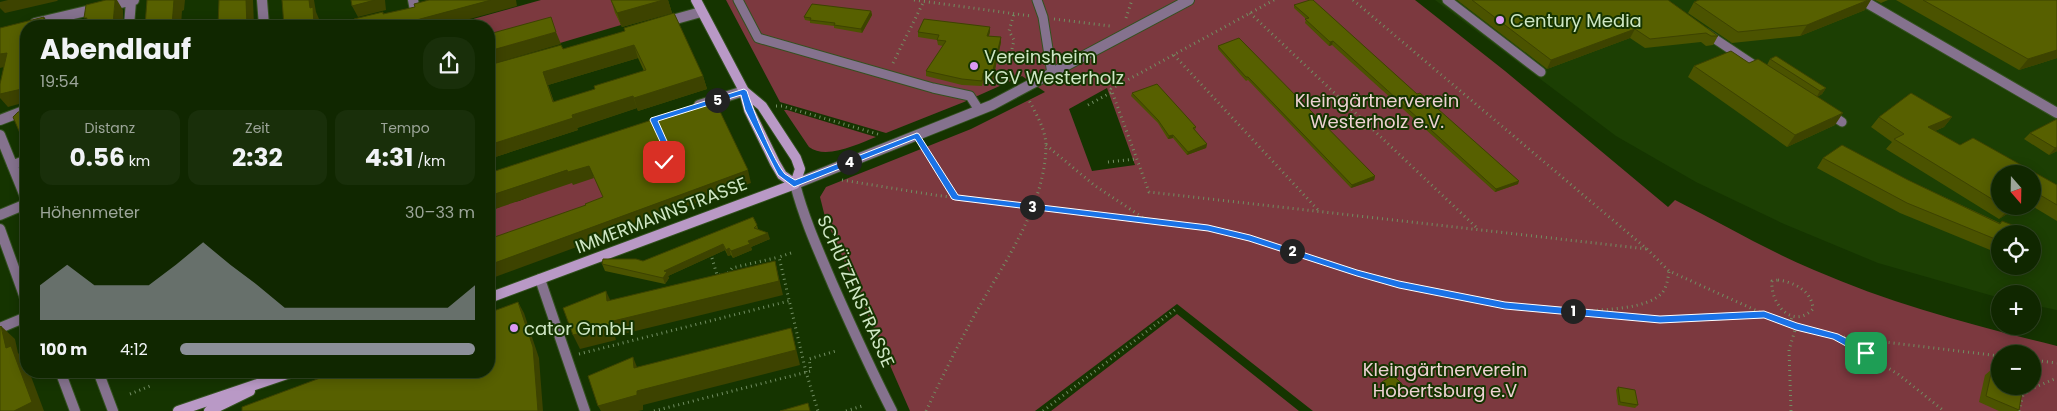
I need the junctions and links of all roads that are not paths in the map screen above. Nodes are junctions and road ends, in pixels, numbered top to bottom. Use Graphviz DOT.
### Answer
graph roads {
  1 [pos="132,0"];
  2 [pos="262,0"];
  3 [pos="413,0"];
  4 [pos="696,0"];
  5 [pos="738,0"];
  6 [pos="1037,0"];
  7 [pos="1188,0"];
  8 [pos="1447,0"];
  9 [pos="1862,0"];
  10 [pos="424,8"];
  11 [pos="702,12"];
  12 [pos="45,20"];
  13 [pos="130,20"];
  14 [pos="264,20"];
  15 [pos="655,25"];
  16 [pos="1698,26"];
  17 [pos="1541,72"];
  18 [pos="1052,74"];
  19 [pos="1769,75"];
  20 [pos="744,91"];
  21 [pos="690,108"];
  22 [pos="979,110"];
  23 [pos="20,112"];
  24 [pos="1826,112"];
  25 [pos="2057,113"];
  26 [pos="0,120"];
  27 [pos="1842,122"];
  28 [pos="0,135"];
  29 [pos="20,163"];
  30 [pos="12,166"];
  31 [pos="20,177"];
  32 [pos="794,184"];
  33 [pos="20,207"];
  34 [pos="0,215"];
  35 [pos="0,229"];
  36 [pos="540,279"];
  37 [pos="20,284"];
  38 [pos="495,296"];
  39 [pos="20,320"];
  40 [pos="0,328"];
  41 [pos="63,378"];
  42 [pos="101,378"];
  43 [pos="278,378"];
  44 [pos="271,381"];
  45 [pos="75,411"];
  46 [pos="113,411"];
  47 [pos="178,411"];
  48 [pos="209,411"];
  49 [pos="585,411"];
  50 [pos="892,411"];
  1 -- 12 [label="street"];
  1 -- 13 [label="street"];
  2 -- 14 [label="street"];
  3 -- 10 [label="street"];
  4 -- 11 [label="street, SCHÜTZENSTRASSE"];
  5 -- 22 [label="lane"];
  6 -- 18 [label="lane"];
  7 -- 18 [label="street"];
  8 -- 17 [label="lane"];
  9 -- 25 [label="street"];
  11 -- 15 [label="street"];
  11 -- 20 [label="street, SCHÜTZENSTRASSE"];
  16 -- 19 [label="lane"];
  18 -- 22 [label="street"];
  20 -- 21 [label="street"];
  20 -- 32 [label="street, SCHÜTZENSTRASSE"];
  20 -- 32 [label="street, SCHÜTZENSTRASSE"];
  22 -- 32 [label="street"];
  23 -- 26 [label="street"];
  24 -- 27 [label="lane"];
  28 -- 30 [label="street"];
  29 -- 30 [label="lane"];
  30 -- 31 [label="street"];
  32 -- 36 [label="street, IMMERMANNSTRASSE"];
  32 -- 50 [label="street, SCHÜTZENSTRASSE"];
  33 -- 34 [label="street"];
  35 -- 37 [label="street"];
  36 -- 38 [label="street, IMMERMANNSTRASSE"];
  36 -- 49 [label="street"];
  39 -- 40 [label="street"];
  41 -- 45 [label="street"];
  42 -- 46 [label="street"];
  43 -- 44 [label="street"];
  44 -- 47 [label="street"];
  44 -- 48 [label="street"];
}
